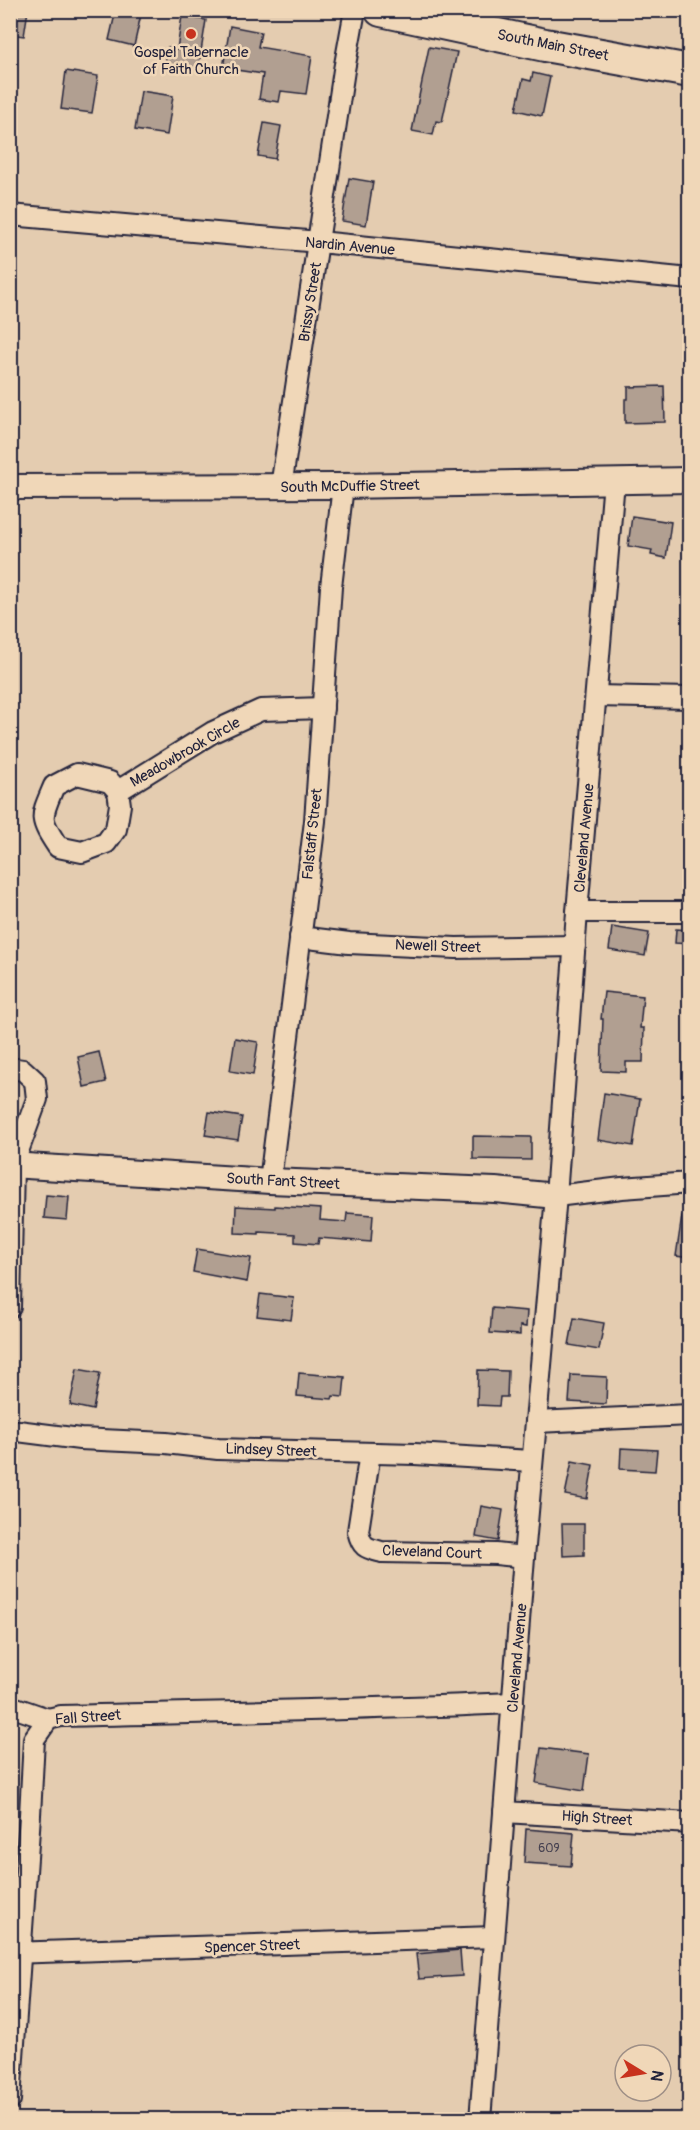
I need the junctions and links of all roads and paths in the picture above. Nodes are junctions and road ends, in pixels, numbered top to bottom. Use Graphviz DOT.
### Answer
graph roads {
  1 [pos="355,10"];
  2 [pos="381,10"];
  3 [pos="690,71"];
  4 [pos="10,215"];
  5 [pos="318,242"];
  6 [pos="690,279"];
  7 [pos="690,480"];
  8 [pos="614,481"];
  9 [pos="343,486"];
  10 [pos="10,487"];
  11 [pos="281,487"];
  12 [pos="596,696"];
  13 [pos="690,698"];
  14 [pos="323,708"];
  15 [pos="117,791"];
  16 [pos="578,912"];
  17 [pos="690,912"];
  18 [pos="300,937"];
  19 [pos="575,946"];
  20 [pos="10,1068"];
  21 [pos="11,1164"];
  22 [pos="270,1180"];
  23 [pos="690,1183"];
  24 [pos="556,1196"];
  25 [pos="10,1307"];
  26 [pos="690,1415"];
  27 [pos="536,1422"];
  28 [pos="10,1430"];
  29 [pos="370,1453"];
  30 [pos="532,1461"];
  31 [pos="525,1557"];
  32 [pos="513,1703"];
  33 [pos="10,1706"];
  34 [pos="48,1719"];
  35 [pos="504,1812"];
  36 [pos="690,1823"];
  37 [pos="494,1937"];
  38 [pos="15,1953"];
  39 [pos="10,2100"];
  40 [pos="480,2120"];
  1 -- 5 [label="street, Brissy Street"];
  2 -- 3 [label="main road, South Main Street"];
  4 -- 5 [label="street, Nardin Avenue"];
  5 -- 6 [label="street, Nardin Avenue"];
  5 -- 11 [label="street, Brissy Street"];
  7 -- 8 [label="street, South McDuffie Street"];
  8 -- 9 [label="street, South McDuffie Street"];
  8 -- 12 [label="street, Cleveland Avenue"];
  9 -- 11 [label="street, South McDuffie Street"];
  9 -- 14 [label="street, Falstaff Street"];
  10 -- 11 [label="street, South McDuffie Street"];
  12 -- 13 [label="street"];
  12 -- 16 [label="street, Cleveland Avenue"];
  14 -- 15 [label="street, Meadowbrook Circle"];
  14 -- 18 [label="street, Falstaff Street"];
  15 -- 15 [label="street, Meadowbrook Circle"];
  16 -- 17 [label="street"];
  16 -- 19 [label="street, Cleveland Avenue"];
  18 -- 19 [label="street, Newell Street"];
  18 -- 22 [label="street, Falstaff Street"];
  19 -- 24 [label="street, Cleveland Avenue"];
  20 -- 21 [label="street"];
  21 -- 22 [label="street, South Fant Street"];
  21 -- 25 [label="street"];
  22 -- 24 [label="street, South Fant Street"];
  23 -- 24 [label="street"];
  24 -- 27 [label="street, Cleveland Avenue"];
  26 -- 27 [label="street"];
  27 -- 30 [label="street, Cleveland Avenue"];
  28 -- 29 [label="street, Lindsey Street"];
  29 -- 30 [label="street, Lindsey Street"];
  29 -- 31 [label="street, Cleveland Court"];
  30 -- 31 [label="street, Cleveland Avenue"];
  31 -- 32 [label="street, Cleveland Avenue"];
  32 -- 34 [label="street, Fall Street"];
  32 -- 35 [label="street, Cleveland Avenue"];
  33 -- 34 [label="street"];
  34 -- 38 [label="street, Fall Street"];
  35 -- 36 [label="street, High Street"];
  35 -- 37 [label="street, Cleveland Avenue"];
  37 -- 38 [label="street, Spencer Street"];
  37 -- 40 [label="street, Cleveland Avenue"];
  38 -- 39 [label="street, Fall Street"];
}
